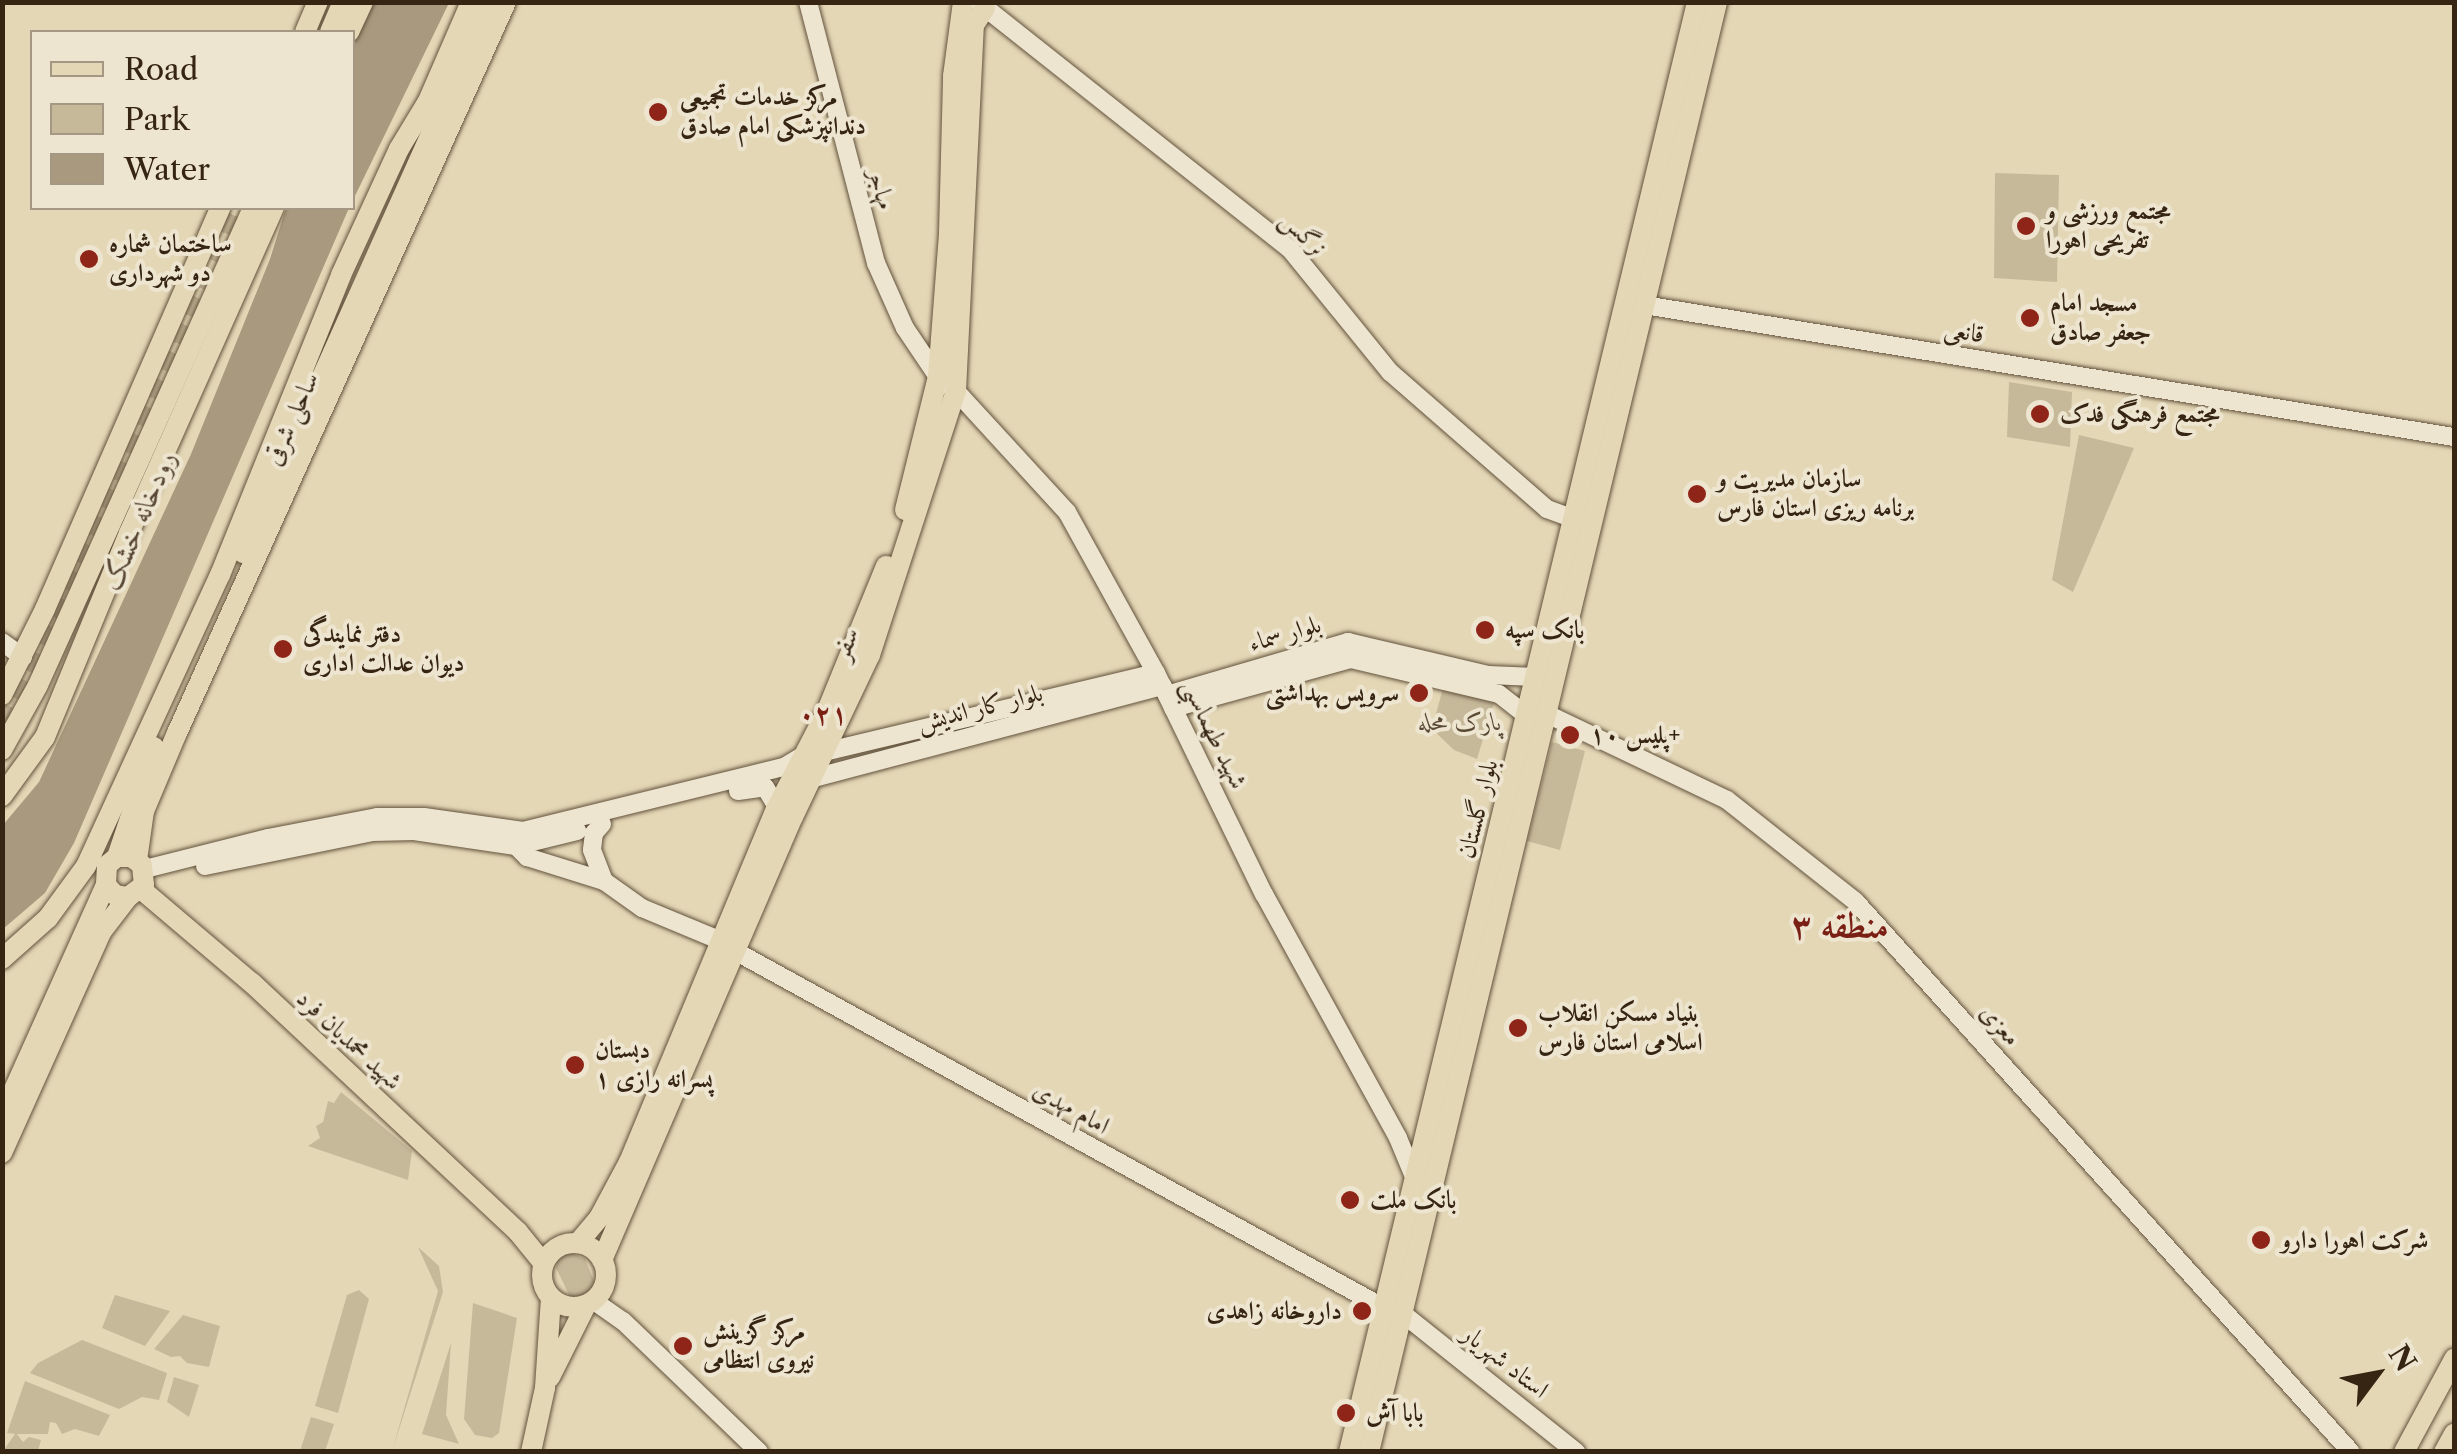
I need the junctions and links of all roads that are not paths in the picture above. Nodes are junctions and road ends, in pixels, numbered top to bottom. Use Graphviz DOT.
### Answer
graph roads {
  1 [pos="309,2"];
  2 [pos="318,2"];
  3 [pos="328,2"];
  4 [pos="343,2"];
  5 [pos="363,2"];
  6 [pos="471,2"];
  7 [pos="490,2"];
  8 [pos="506,2"];
  9 [pos="808,2"];
  10 [pos="1697,2"];
  11 [pos="1717,2"];
  12 [pos="972,11"];
  13 [pos="297,30"];
  14 [pos="306,30"];
  15 [pos="316,30"];
  16 [pos="331,30"];
  17 [pos="350,30"];
  18 [pos="428,102"];
  19 [pos="1681,107"];
  20 [pos="219,210"];
  21 [pos="252,210"];
  22 [pos="273,210"];
  23 [pos="257,252"];
  24 [pos="1644,305"];
  25 [pos="938,377"];
  26 [pos="956,391"];
  27 [pos="305,416"];
  28 [pos="2454,437"];
  29 [pos="122,499"];
  30 [pos="1574,519"];
  31 [pos="2,642"];
  32 [pos="24,657"];
  33 [pos="1536,677"];
  34 [pos="1486,683"];
  35 [pos="1164,691"];
  36 [pos="2,695"];
  37 [pos="1537,715"];
  38 [pos="2,750"];
  39 [pos="824,752"];
  40 [pos="802,756"];
  41 [pos="810,779"];
  42 [pos="1518,793"];
  43 [pos="2,796"];
  44 [pos="777,806"];
  45 [pos="602,824"];
  46 [pos="516,846"];
  47 [pos="136,875"];
  48 [pos="604,881"];
  49 [pos="106,885"];
  50 [pos="727,946"];
  51 [pos="2,958"];
  52 [pos="1430,1115"];
  53 [pos="2,1116"];
  54 [pos="1390,1125"];
  55 [pos="2,1152"];
  56 [pos="1415,1179"];
  57 [pos="578,1243"];
  58 [pos="550,1256"];
  59 [pos="602,1260"];
  60 [pos="551,1298"];
  61 [pos="590,1303"];
  62 [pos="1393,1311"];
  63 [pos="2454,1359"];
  64 [pos="544,1388"];
  65 [pos="2454,1434"];
  66 [pos="1359,1448"];
  67 [pos="531,1452"];
  68 [pos="758,1452"];
  69 [pos="1576,1452"];
  70 [pos="2351,1452"];
  71 [pos="2404,1452"];
  72 [pos="2444,1452"];
  1 -- 13 [label="main road"];
  2 -- 14 [label="main road"];
  3 -- 15 [label="main road"];
  4 -- 16 [label="main road"];
  5 -- 17 [label="main road"];
  6 -- 18 [label="main road"];
  7 -- 27 [label="main road, ساحلی شرقی"];
  8 -- 47 [label="main road, ساحلی شرقی"];
  9 -- 25 [label="street, مهاجر"];
  10 -- 19 [label="main road, بلوار گلستان"];
  11 -- 19 [label="main road, بلوار گلستان"];
  12 -- 25 [label="main road, سفر"];
  12 -- 26 [label="main road, سفر"];
  12 -- 30 [label="street, نرگس"];
  18 -- 27 [label="main road"];
  18 -- 51 [label="main road"];
  19 -- 24 [label="main road, بلوار گلستان"];
  19 -- 30 [label="main road, بلوار گلستان"];
  20 -- 32 [label="main road"];
  21 -- 29 [label="main road"];
  22 -- 23 [label="main road"];
  23 -- 29 [label="main road"];
  23 -- 43 [label="main road"];
  24 -- 28 [label="street, قانعی"];
  24 -- 37 [label="main road, بلوار گلستان"];
  25 -- 26 [label="street, مهاجر"];
  25 -- 40 [label="main road, سفر"];
  26 -- 35 [label="street, شهید طهماسبی"];
  26 -- 39 [label="main road, سفر"];
  27 -- 47 [label="main road, ساحلی شرقی"];
  29 -- 38 [label="main road"];
  30 -- 33 [label="main road, بلوار گلستان"];
  31 -- 32 [label="street"];
  32 -- 36 [label="main road"];
  33 -- 34 [label="street, بلوار سماء"];
  33 -- 37 [label="main road, بلوار گلستان"];
  34 -- 35 [label="street, بلوار سماء"];
  34 -- 37 [label="street, بلوار سماء"];
  35 -- 39 [label="street, بلوار کار اندیش"];
  35 -- 41 [label="street, بلوار کار اندیش"];
  35 -- 54 [label="street, شهید طهماسبی"];
  37 -- 42 [label="main road, بلوار گلستان"];
  37 -- 70 [label="street, معزی"];
  39 -- 41 [label="main road, سفر"];
  40 -- 44 [label="main road, سفر"];
  40 -- 47 [label="street"];
  41 -- 50 [label="main road, سفر"];
  42 -- 52 [label="main road, بلوار گلستان"];
  42 -- 62 [label="main road, بلوار گلستان"];
  44 -- 45 [label="street"];
  44 -- 50 [label="main road, سفر"];
  45 -- 46 [label="street"];
  45 -- 48 [label="street"];
  46 -- 47 [label="street"];
  46 -- 48 [label="street, امام مهدی"];
  47 -- 49 [label="main road, شهید محمدیان فرد"];
  47 -- 49 [label="main road"];
  47 -- 55 [label="main road, ساحلی شرقی"];
  47 -- 58 [label="main road, شهید محمدیان فرد"];
  48 -- 50 [label="street, امام مهدی"];
  49 -- 53 [label="main road"];
  50 -- 57 [label="main road, سفر"];
  50 -- 59 [label="main road, سفر"];
  50 -- 62 [label="street, امام مهدی"];
  52 -- 54 [label="street"];
  52 -- 56 [label="main road, بلوار گلستان"];
  54 -- 56 [label="street, شهید طهماسبی"];
  56 -- 62 [label="main road, بلوار گلستان"];
  57 -- 58 [label="main road"];
  57 -- 59 [label="main road"];
  58 -- 60 [label="main road"];
  59 -- 61 [label="main road"];
  60 -- 61 [label="main road"];
  60 -- 64 [label="main road"];
  61 -- 64 [label="main road"];
  61 -- 68 [label="street"];
  62 -- 66 [label="main road, بلوار گلستان"];
  62 -- 69 [label="street, استاد شهریار"];
  63 -- 71 [label="main road"];
  64 -- 67 [label="main road"];
  65 -- 72 [label="main road"];
}
